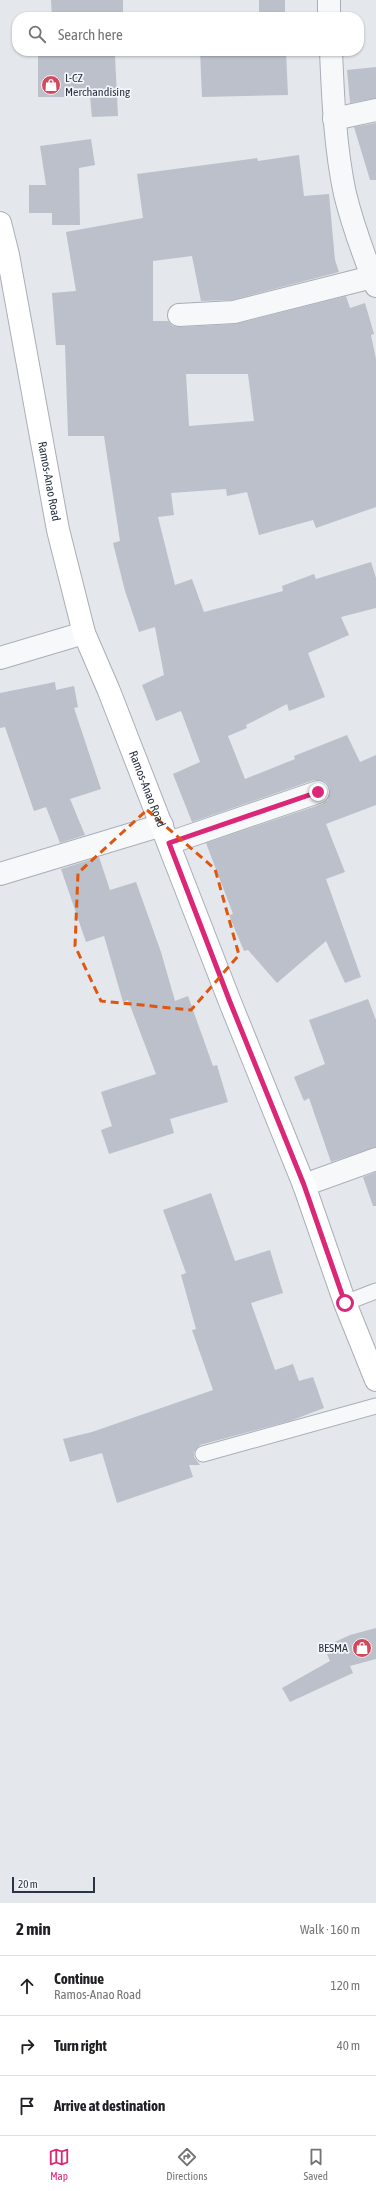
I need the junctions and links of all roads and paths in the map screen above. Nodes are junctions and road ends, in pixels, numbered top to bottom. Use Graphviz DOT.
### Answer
graph roads {
  1 [pos="329,0"];
  2 [pos="329,12"];
  3 [pos="331,56"];
  4 [pos="376,110"];
  5 [pos="334,119"];
  6 [pos="0,223"];
  7 [pos="4,256"];
  8 [pos="374,282"];
  9 [pos="179,316"];
  10 [pos="84,634"];
  11 [pos="0,658"];
  12 [pos="318,792"];
  13 [pos="166,834"];
  14 [pos="0,874"];
  15 [pos="376,1159"];
  16 [pos="304,1185"];
  17 [pos="376,1291"];
  18 [pos="345,1303"];
  19 [pos="376,1380"];
  20 [pos="376,1406"];
  21 [pos="203,1454"];
  1 -- 2 [label="street"];
  3 -- 5 [label="street"];
  4 -- 5 [label="street"];
  5 -- 8 [label="street"];
  6 -- 7 [label="main road, Ramos-Anao Road"];
  7 -- 10 [label="main road, Ramos-Anao Road"];
  8 -- 9 [label="street"];
  10 -- 11 [label="street"];
  10 -- 13 [label="main road, Ramos-Anao Road"];
  12 -- 13 [label="street"];
  13 -- 14 [label="street"];
  13 -- 16 [label="main road, Ramos-Anao Road"];
  15 -- 16 [label="street"];
  16 -- 18 [label="main road, Ramos-Anao Road"];
  17 -- 18 [label="lane"];
  18 -- 19 [label="main road, Ramos-Anao Road"];
  20 -- 21 [label="lane"];
}
